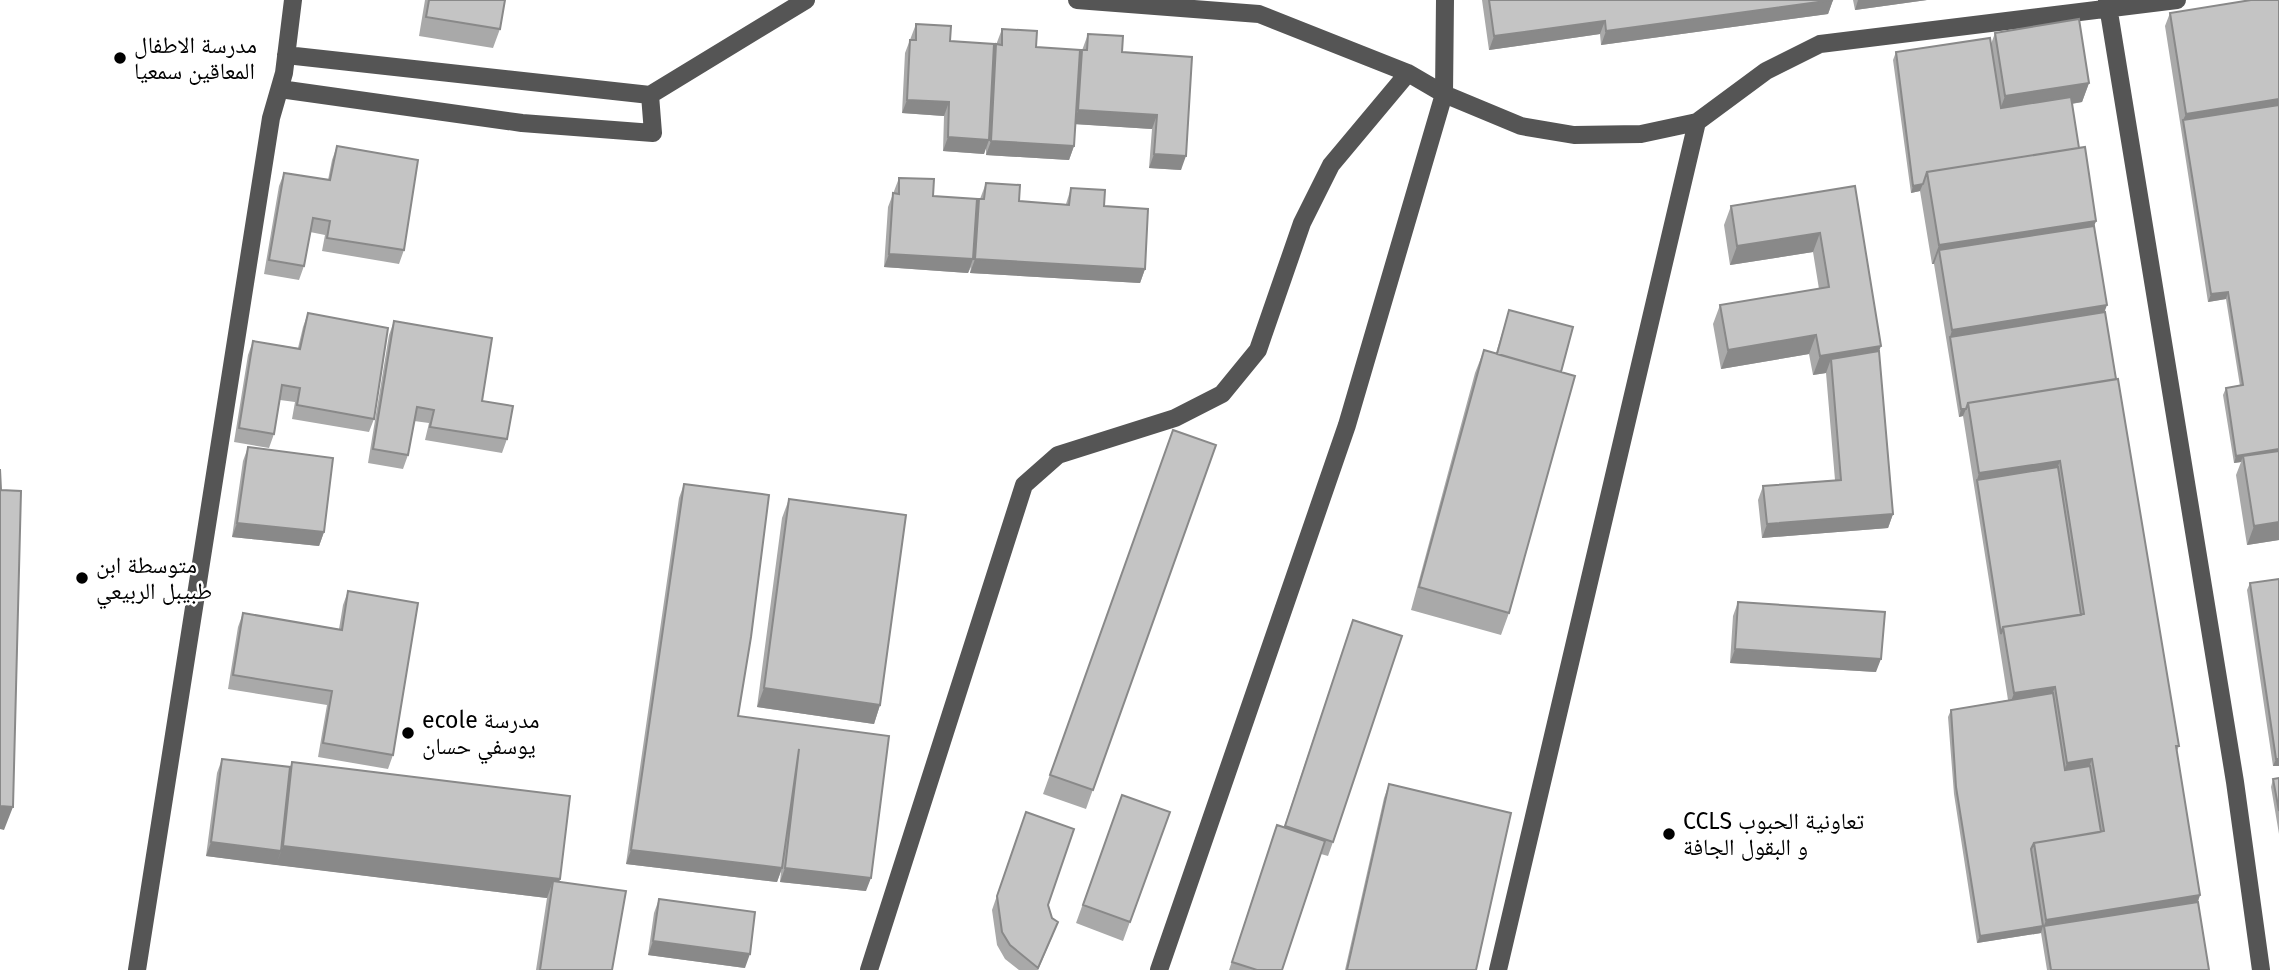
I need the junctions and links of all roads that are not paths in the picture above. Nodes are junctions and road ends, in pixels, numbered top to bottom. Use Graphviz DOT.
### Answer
graph roads {
  1 [pos="293,0"];
  2 [pos="806,0"];
  3 [pos="1077,0"];
  4 [pos="1445,0"];
  5 [pos="2177,0"];
  6 [pos="2108,6"];
  7 [pos="286,55"];
  8 [pos="1408,73"];
  9 [pos="280,89"];
  10 [pos="650,94"];
  11 [pos="1444,94"];
  12 [pos="1697,122"];
  13 [pos="137,970"];
  14 [pos="869,970"];
  15 [pos="1159,970"];
  16 [pos="1498,970"];
  17 [pos="2261,970"];
  1 -- 7 [label="street"];
  2 -- 10 [label="street"];
  3 -- 8 [label="street"];
  4 -- 11 [label="street"];
  5 -- 6 [label="street"];
  6 -- 12 [label="street"];
  6 -- 17 [label="street"];
  7 -- 9 [label="street"];
  7 -- 10 [label="street"];
  8 -- 11 [label="street"];
  8 -- 14 [label="street"];
  9 -- 10 [label="street"];
  9 -- 13 [label="street"];
  11 -- 12 [label="street"];
  11 -- 15 [label="street"];
  12 -- 16 [label="street"];
}
